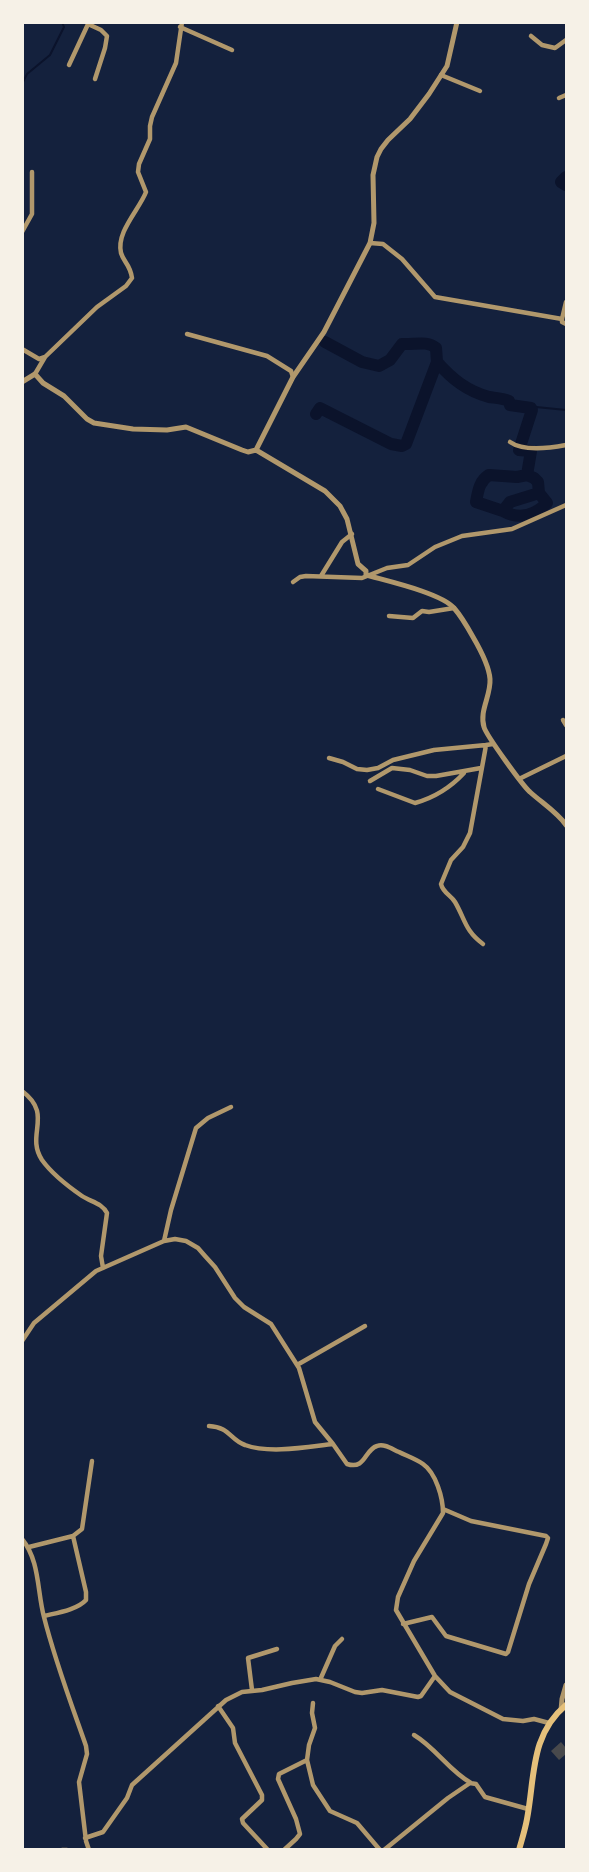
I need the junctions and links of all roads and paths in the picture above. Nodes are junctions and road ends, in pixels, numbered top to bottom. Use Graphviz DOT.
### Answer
graph roads {
  1 [pos="457,22"];
  2 [pos="89,23"];
  3 [pos="181,25"];
  4 [pos="531,36"];
  5 [pos="566,40"];
  6 [pos="232,50"];
  7 [pos="69,65"];
  8 [pos="441,75"];
  9 [pos="95,79"];
  10 [pos="480,91"];
  11 [pos="566,96"];
  12 [pos="559,98"];
  13 [pos="32,172"];
  14 [pos="22,232"];
  15 [pos="370,243"];
  16 [pos="566,302"];
  17 [pos="562,320"];
  18 [pos="566,324"];
  19 [pos="187,334"];
  20 [pos="22,349"];
  21 [pos="45,358"];
  22 [pos="35,374"];
  23 [pos="293,377"];
  24 [pos="22,382"];
  25 [pos="510,442"];
  26 [pos="566,445"];
  27 [pos="256,450"];
  28 [pos="566,505"];
  29 [pos="352,534"];
  30 [pos="366,575"];
  31 [pos="322,576"];
  32 [pos="293,582"];
  33 [pos="454,608"];
  34 [pos="389,616"];
  35 [pos="563,720"];
  36 [pos="566,726"];
  37 [pos="493,744"];
  38 [pos="486,745"];
  39 [pos="566,756"];
  40 [pos="329,758"];
  41 [pos="480,768"];
  42 [pos="464,772"];
  43 [pos="519,779"];
  44 [pos="370,780"];
  45 [pos="378,789"];
  46 [pos="566,825"];
  47 [pos="482,944"];
  48 [pos="22,1091"];
  49 [pos="231,1107"];
  50 [pos="164,1241"];
  51 [pos="102,1268"];
  52 [pos="365,1326"];
  53 [pos="24,1333"];
  54 [pos="22,1341"];
  55 [pos="297,1365"];
  56 [pos="209,1426"];
  57 [pos="333,1444"];
  58 [pos="92,1461"];
  59 [pos="443,1508"];
  60 [pos="74,1536"];
  61 [pos="22,1539"];
  62 [pos="29,1547"];
  63 [pos="44,1616"];
  64 [pos="404,1624"];
  65 [pos="342,1639"];
  66 [pos="277,1649"];
  67 [pos="435,1676"];
  68 [pos="320,1680"];
  69 [pos="566,1685"];
  70 [pos="252,1690"];
  71 [pos="313,1703"];
  72 [pos="218,1706"];
  73 [pos="564,1707"];
  74 [pos="549,1723"];
  75 [pos="414,1735"];
  76 [pos="306,1760"];
  77 [pos="472,1783"];
  78 [pos="528,1810"];
  79 [pos="86,1838"];
  80 [pos="62,1850"];
  81 [pos="67,1850"];
  82 [pos="88,1850"];
  83 [pos="268,1850"];
  84 [pos="284,1850"];
  85 [pos="380,1850"];
  86 [pos="384,1850"];
  87 [pos="519,1850"];
  1 -- 8 [label="street"];
  2 -- 7 [label="street"];
  2 -- 9 [label="street"];
  3 -- 6 [label="street"];
  3 -- 21 [label="street"];
  4 -- 5 [label="street"];
  8 -- 10 [label="street"];
  8 -- 15 [label="street"];
  11 -- 12 [label="street"];
  13 -- 14 [label="street"];
  15 -- 17 [label="street"];
  15 -- 23 [label="street"];
  16 -- 17 [label="street"];
  17 -- 18 [label="street"];
  19 -- 23 [label="street"];
  20 -- 21 [label="street"];
  21 -- 22 [label="street"];
  22 -- 24 [label="street"];
  22 -- 27 [label="street"];
  23 -- 27 [label="street"];
  25 -- 26 [label="street"];
  27 -- 29 [label="street"];
  28 -- 30 [label="street"];
  29 -- 30 [label="street"];
  29 -- 31 [label="street"];
  30 -- 31 [label="street"];
  30 -- 33 [label="street"];
  31 -- 32 [label="street"];
  33 -- 34 [label="street"];
  33 -- 37 [label="street"];
  35 -- 36 [label="street"];
  37 -- 38 [label="street"];
  37 -- 43 [label="street"];
  38 -- 40 [label="street"];
  38 -- 41 [label="street"];
  39 -- 43 [label="street"];
  41 -- 42 [label="street"];
  41 -- 47 [label="street"];
  42 -- 44 [label="street"];
  42 -- 45 [label="street"];
  43 -- 46 [label="street"];
  48 -- 51 [label="street"];
  49 -- 50 [label="street"];
  50 -- 51 [label="street"];
  50 -- 55 [label="street"];
  51 -- 53 [label="street"];
  52 -- 55 [label="street"];
  53 -- 54 [label="street"];
  55 -- 57 [label="street"];
  56 -- 57 [label="street"];
  57 -- 59 [label="street"];
  58 -- 60 [label="street"];
  59 -- 64 [label="street"];
  59 -- 64 [label="street"];
  60 -- 62 [label="street"];
  60 -- 63 [label="street"];
  61 -- 62 [label="street"];
  62 -- 63 [label="street"];
  63 -- 79 [label="street"];
  64 -- 67 [label="street"];
  65 -- 68 [label="street"];
  66 -- 70 [label="street"];
  67 -- 68 [label="street"];
  67 -- 74 [label="street"];
  68 -- 70 [label="street"];
  69 -- 73 [label="street"];
  70 -- 72 [label="street"];
  71 -- 76 [label="street"];
  72 -- 79 [label="street"];
  72 -- 83 [label="street"];
  73 -- 74 [label="main road"];
  74 -- 78 [label="main road"];
  75 -- 77 [label="street"];
  76 -- 84 [label="street"];
  76 -- 85 [label="street"];
  77 -- 78 [label="street"];
  77 -- 86 [label="street"];
  78 -- 87 [label="main road"];
  79 -- 82 [label="street"];
  80 -- 81 [label="street"];
}
